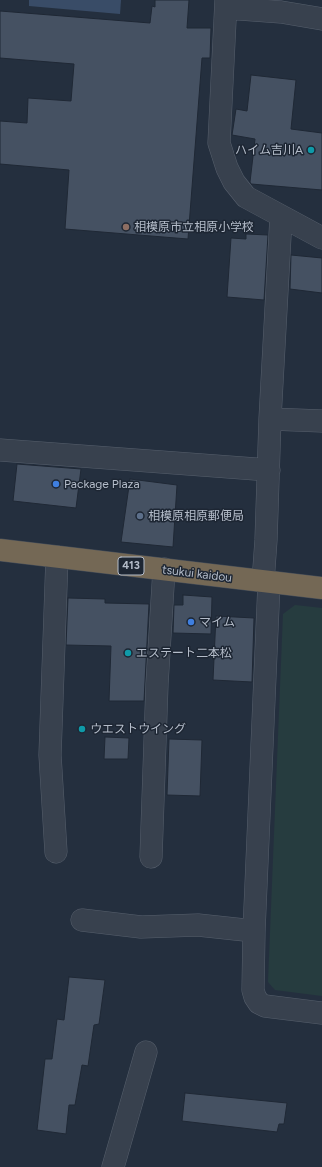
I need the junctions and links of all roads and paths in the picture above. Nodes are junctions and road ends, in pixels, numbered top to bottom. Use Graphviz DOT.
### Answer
graph roads {
  1 [pos="226,4"];
  2 [pos="282,6"];
  3 [pos="322,19"];
  4 [pos="281,217"];
  5 [pos="322,238"];
  6 [pos="270,419"];
  7 [pos="322,421"];
  8 [pos="0,450"];
  9 [pos="269,470"];
  10 [pos="0,550"];
  11 [pos="57,557"];
  12 [pos="164,569"];
  13 [pos="266,582"];
  14 [pos="322,588"];
  15 [pos="56,852"];
  16 [pos="151,857"];
  17 [pos="82,920"];
  18 [pos="254,931"];
  19 [pos="322,1013"];
  20 [pos="146,1052"];
  21 [pos="113,1167"];
  1 -- 2 [label="street"];
  1 -- 4 [label="street"];
  2 -- 3 [label="street"];
  4 -- 5 [label="street"];
  4 -- 6 [label="street"];
  6 -- 7 [label="street"];
  6 -- 9 [label="street"];
  8 -- 9 [label="street"];
  9 -- 13 [label="street"];
  10 -- 11 [label="highway, tsukui kaidou / 413"];
  11 -- 12 [label="highway, tsukui kaidou / 413"];
  11 -- 15 [label="street"];
  12 -- 13 [label="highway, tsukui kaidou / 413"];
  12 -- 16 [label="street"];
  13 -- 14 [label="highway, tsukui kaidou / 413"];
  13 -- 18 [label="street"];
  17 -- 18 [label="street"];
  18 -- 19 [label="street"];
  20 -- 21 [label="street"];
}
